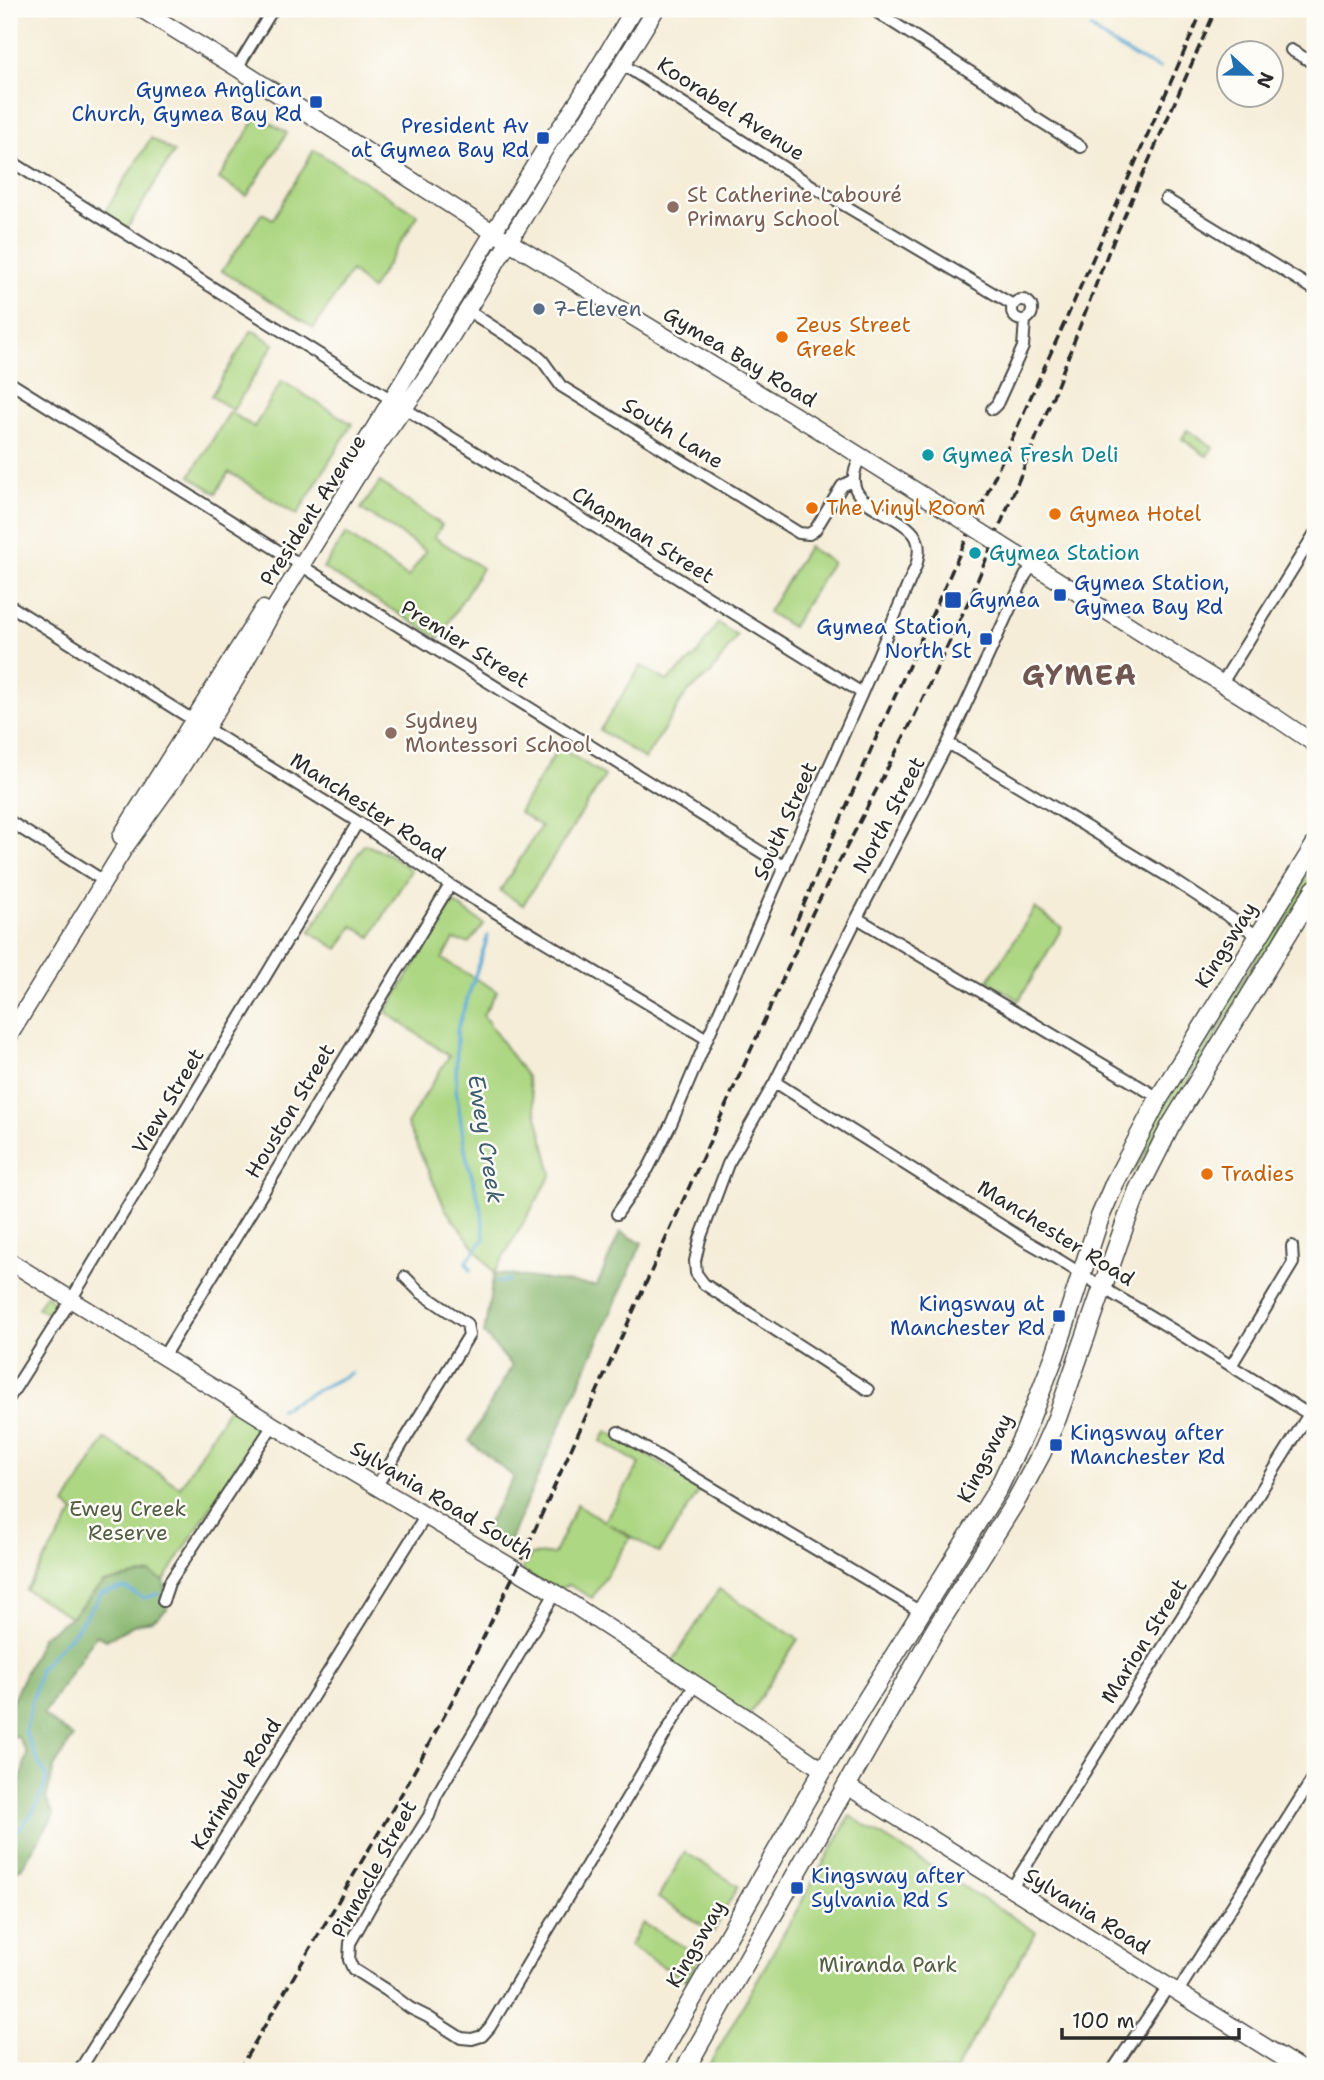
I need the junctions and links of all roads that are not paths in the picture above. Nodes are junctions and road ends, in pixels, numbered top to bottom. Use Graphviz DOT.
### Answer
graph roads {
  1 [pos="141,9"];
  2 [pos="272,9"];
  3 [pos="634,9"];
  4 [pos="656,9"];
  5 [pos="872,9"];
  6 [pos="1291,50"];
  7 [pos="608,54"];
  8 [pos="622,64"];
  9 [pos="1315,64"];
  10 [pos="237,68"];
  11 [pos="1081,147"];
  12 [pos="9,160"];
  13 [pos="1166,199"];
  14 [pos="493,231"];
  15 [pos="509,241"];
  16 [pos="1315,290"];
  17 [pos="1013,305"];
  18 [pos="467,310"];
  19 [pos="1025,320"];
  20 [pos="9,382"];
  21 [pos="398,404"];
  22 [pos="992,409"];
  23 [pos="861,456"];
  24 [pos="853,480"];
  25 [pos="1315,533"];
  26 [pos="298,563"];
  27 [pos="1033,565"];
  28 [pos="9,605"];
  29 [pos="1222,683"];
  30 [pos="862,694"];
  31 [pos="200,724"];
  32 [pos="948,743"];
  33 [pos="1315,744"];
  34 [pos="9,821"];
  35 [pos="358,822"];
  36 [pos="1315,845"];
  37 [pos="785,867"];
  38 [pos="96,876"];
  39 [pos="450,885"];
  40 [pos="1315,889"];
  41 [pos="857,918"];
  42 [pos="1258,936"];
  43 [pos="9,1016"];
  44 [pos="9,1036"];
  45 [pos="707,1039"];
  46 [pos="775,1082"];
  47 [pos="1158,1098"];
  48 [pos="617,1214"];
  49 [pos="1292,1246"];
  50 [pos="9,1262"];
  51 [pos="1082,1273"];
  52 [pos="405,1278"];
  53 [pos="1102,1287"];
  54 [pos="71,1300"];
  55 [pos="163,1357"];
  56 [pos="1231,1367"];
  57 [pos="868,1390"];
  58 [pos="9,1398"];
  59 [pos="1312,1416"];
  60 [pos="273,1425"];
  61 [pos="618,1432"];
  62 [pos="376,1487"];
  63 [pos="425,1517"];
  64 [pos="555,1593"];
  65 [pos="163,1601"];
  66 [pos="921,1612"];
  67 [pos="695,1684"];
  68 [pos="823,1770"];
  69 [pos="1315,1775"];
  70 [pos="847,1786"];
  71 [pos="1012,1888"];
  72 [pos="1172,1990"];
  73 [pos="79,2071"];
  74 [pos="651,2071"];
  75 [pos="684,2071"];
  76 [pos="1112,2071"];
  77 [pos="1304,2071"];
  1 -- 10 [label="street, Gymea Bay Road"];
  2 -- 10 [label="street"];
  3 -- 7 [label="street, President Avenue"];
  4 -- 8 [label="street, President Avenue"];
  5 -- 11 [label="street"];
  6 -- 9 [label="street"];
  7 -- 8 [label="street, Koorabel Avenue"];
  7 -- 14 [label="street, President Avenue"];
  8 -- 15 [label="street, President Avenue"];
  8 -- 17 [label="street, Koorabel Avenue"];
  10 -- 14 [label="street, Gymea Bay Road"];
  12 -- 21 [label="street, Chapman Street"];
  13 -- 16 [label="street"];
  14 -- 15 [label="street, Gymea Bay Road"];
  14 -- 21 [label="street, President Avenue"];
  15 -- 18 [label="street, President Avenue"];
  15 -- 23 [label="street, Gymea Bay Road"];
  17 -- 19 [label="street"];
  17 -- 19 [label="street"];
  18 -- 21 [label="street, President Avenue"];
  18 -- 24 [label="street, South Lane"];
  19 -- 22 [label="street"];
  20 -- 26 [label="street, Premier Street"];
  21 -- 26 [label="street, President Avenue"];
  21 -- 30 [label="street, Chapman Street"];
  23 -- 24 [label="street"];
  23 -- 27 [label="street, Gymea Bay Road, bridge"];
  24 -- 30 [label="street, South Street"];
  25 -- 29 [label="street"];
  26 -- 31 [label="street, President Avenue"];
  26 -- 37 [label="street, Premier Street"];
  27 -- 29 [label="street, Gymea Bay Road"];
  27 -- 32 [label="street, North Street"];
  28 -- 31 [label="street, Manchester Road"];
  29 -- 33 [label="street, Gymea Bay Road"];
  30 -- 37 [label="street, South Street"];
  31 -- 35 [label="street, Manchester Road"];
  31 -- 38 [label="street, President Avenue"];
  31 -- 44 [label="street, President Avenue"];
  32 -- 41 [label="street, North Street"];
  32 -- 42 [label="street"];
  34 -- 38 [label="street"];
  35 -- 39 [label="street, Manchester Road"];
  35 -- 54 [label="street, View Street"];
  36 -- 42 [label="main road, Kingsway"];
  37 -- 45 [label="street, South Street"];
  38 -- 43 [label="street, President Avenue"];
  39 -- 45 [label="street, Manchester Road"];
  39 -- 55 [label="street, Houston Street"];
  40 -- 53 [label="main road"];
  41 -- 46 [label="street, North Street"];
  41 -- 47 [label="street"];
  42 -- 47 [label="main road, Kingsway"];
  45 -- 48 [label="street, South Street"];
  46 -- 51 [label="street, Manchester Road"];
  46 -- 57 [label="street, North Street"];
  47 -- 51 [label="main road, Kingsway"];
  49 -- 56 [label="street"];
  50 -- 54 [label="street, Sylvania Road South"];
  51 -- 53 [label="street, Manchester Road"];
  51 -- 66 [label="main road, Kingsway"];
  52 -- 62 [label="street"];
  53 -- 56 [label="street, Manchester Road"];
  53 -- 70 [label="main road"];
  54 -- 55 [label="street, Sylvania Road South"];
  54 -- 58 [label="street, View Street"];
  55 -- 60 [label="street, Sylvania Road South"];
  56 -- 59 [label="street, Manchester Road"];
  59 -- 71 [label="street, Marion Street"];
  60 -- 62 [label="street, Sylvania Road South"];
  60 -- 65 [label="street"];
  61 -- 66 [label="street"];
  62 -- 63 [label="street, Sylvania Road South"];
  63 -- 64 [label="street, Sylvania Road South"];
  63 -- 73 [label="street, Karimbla Road"];
  64 -- 67 [label="street, Sylvania Road South"];
  64 -- 67 [label="street, Pinnacle Street"];
  66 -- 68 [label="main road, Kingsway"];
  67 -- 68 [label="street, Sylvania Road South"];
  68 -- 70 [label="main road, Sylvania Road South"];
  68 -- 74 [label="main road, Kingsway"];
  69 -- 72 [label="street"];
  70 -- 71 [label="street, Sylvania Road"];
  70 -- 75 [label="main road"];
  71 -- 72 [label="street, Sylvania Road"];
  72 -- 76 [label="street"];
  72 -- 77 [label="street, Sylvania Road"];
}
